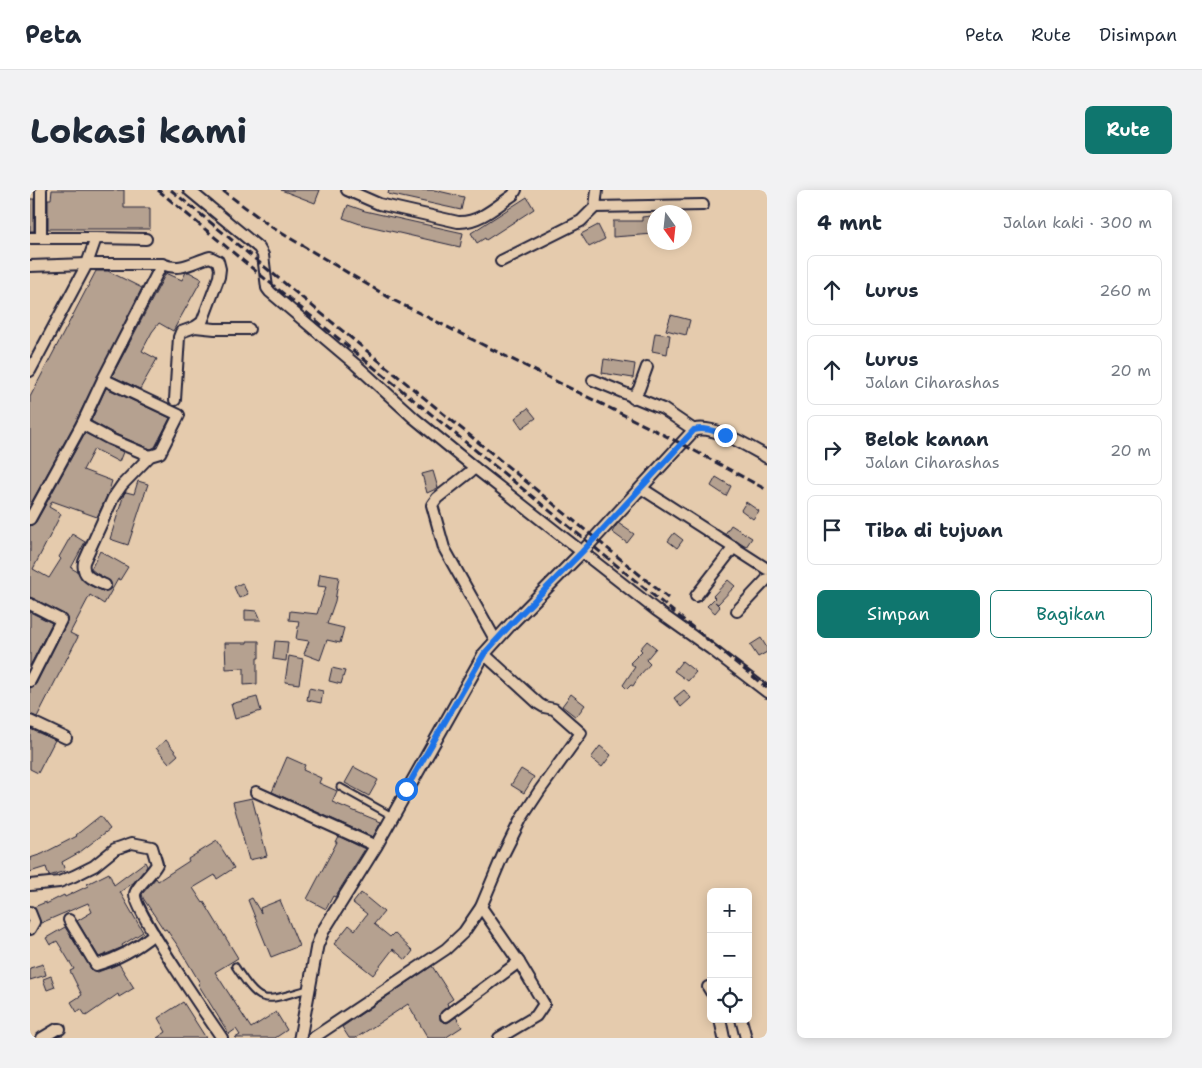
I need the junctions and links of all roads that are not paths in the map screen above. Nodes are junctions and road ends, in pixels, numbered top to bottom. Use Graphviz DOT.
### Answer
graph roads {
  1 [pos="41,190"];
  2 [pos="189,190"];
  3 [pos="347,190"];
  4 [pos="516,190"];
  5 [pos="597,190"];
  6 [pos="703,205"];
  7 [pos="596,207"];
  8 [pos="30,238"];
  9 [pos="41,238"];
  10 [pos="96,238"];
  11 [pos="146,238"];
  12 [pos="502,261"];
  13 [pos="87,264"];
  14 [pos="162,264"];
  15 [pos="30,266"];
  16 [pos="195,327"];
  17 [pos="249,329"];
  18 [pos="647,367"];
  19 [pos="30,371"];
  20 [pos="103,379"];
  21 [pos="593,380"];
  22 [pos="633,398"];
  23 [pos="175,400"];
  24 [pos="82,424"];
  25 [pos="694,430"];
  26 [pos="150,456"];
  27 [pos="767,457"];
  28 [pos="475,468"];
  29 [pos="641,488"];
  30 [pos="30,519"];
  31 [pos="734,547"];
  32 [pos="582,552"];
  33 [pos="767,568"];
  34 [pos="767,579"];
  35 [pos="105,585"];
  36 [pos="696,596"];
  37 [pos="30,604"];
  38 [pos="737,611"];
  39 [pos="496,641"];
  40 [pos="484,654"];
  41 [pos="34,661"];
  42 [pos="30,681"];
  43 [pos="767,692"];
  44 [pos="30,720"];
  45 [pos="66,738"];
  46 [pos="340,787"];
  47 [pos="256,792"];
  48 [pos="392,816"];
  49 [pos="376,846"];
  50 [pos="30,885"];
  51 [pos="481,907"];
  52 [pos="30,912"];
  53 [pos="69,920"];
  54 [pos="30,928"];
  55 [pos="154,934"];
  56 [pos="519,962"];
  57 [pos="236,966"];
  58 [pos="308,989"];
  59 [pos="446,1016"];
  60 [pos="721,1023"];
  61 [pos="742,1023"];
  62 [pos="60,1029"];
  63 [pos="42,1038"];
  64 [pos="222,1038"];
  65 [pos="300,1038"];
  66 [pos="313,1038"];
  67 [pos="499,1038"];
  68 [pos="724,1038"];
  69 [pos="746,1038"];
  1 -- 9 [label="street"];
  2 -- 28 [label="street"];
  3 -- 4 [label="street"];
  5 -- 7 [label="street"];
  6 -- 7 [label="street"];
  7 -- 12 [label="street"];
  8 -- 9 [label="street"];
  9 -- 10 [label="street"];
  10 -- 11 [label="street"];
  10 -- 13 [label="street"];
  13 -- 14 [label="street"];
  13 -- 15 [label="street"];
  13 -- 19 [label="street"];
  14 -- 16 [label="street"];
  14 -- 20 [label="street"];
  16 -- 17 [label="street"];
  16 -- 23 [label="street"];
  18 -- 22 [label="street"];
  20 -- 24 [label="street"];
  20 -- 26 [label="street"];
  21 -- 22 [label="street"];
  22 -- 25 [label="street"];
  24 -- 26 [label="street"];
  24 -- 30 [label="street"];
  25 -- 27 [label="street"];
  25 -- 29 [label="street"];
  26 -- 35 [label="street"];
  28 -- 32 [label="street"];
  28 -- 39 [label="street"];
  29 -- 31 [label="street"];
  29 -- 32 [label="street"];
  31 -- 33 [label="street"];
  31 -- 36 [label="street"];
  32 -- 39 [label="street"];
  32 -- 43 [label="street"];
  34 -- 38 [label="street"];
  37 -- 41 [label="street"];
  39 -- 40 [label="street"];
  40 -- 48 [label="street"];
  40 -- 51 [label="street"];
  41 -- 42 [label="street"];
  44 -- 45 [label="street"];
  46 -- 48 [label="lane"];
  47 -- 49 [label="street"];
  48 -- 49 [label="street"];
  49 -- 58 [label="street"];
  50 -- 55 [label="street"];
  51 -- 56 [label="street"];
  51 -- 66 [label="street"];
  52 -- 54 [label="street"];
  53 -- 55 [label="street"];
  55 -- 64 [label="street"];
  56 -- 59 [label="street"];
  56 -- 67 [label="street"];
  57 -- 58 [label="lane"];
  58 -- 65 [label="street"];
  60 -- 68 [label="street"];
  61 -- 69 [label="street"];
  62 -- 63 [label="street"];
}
